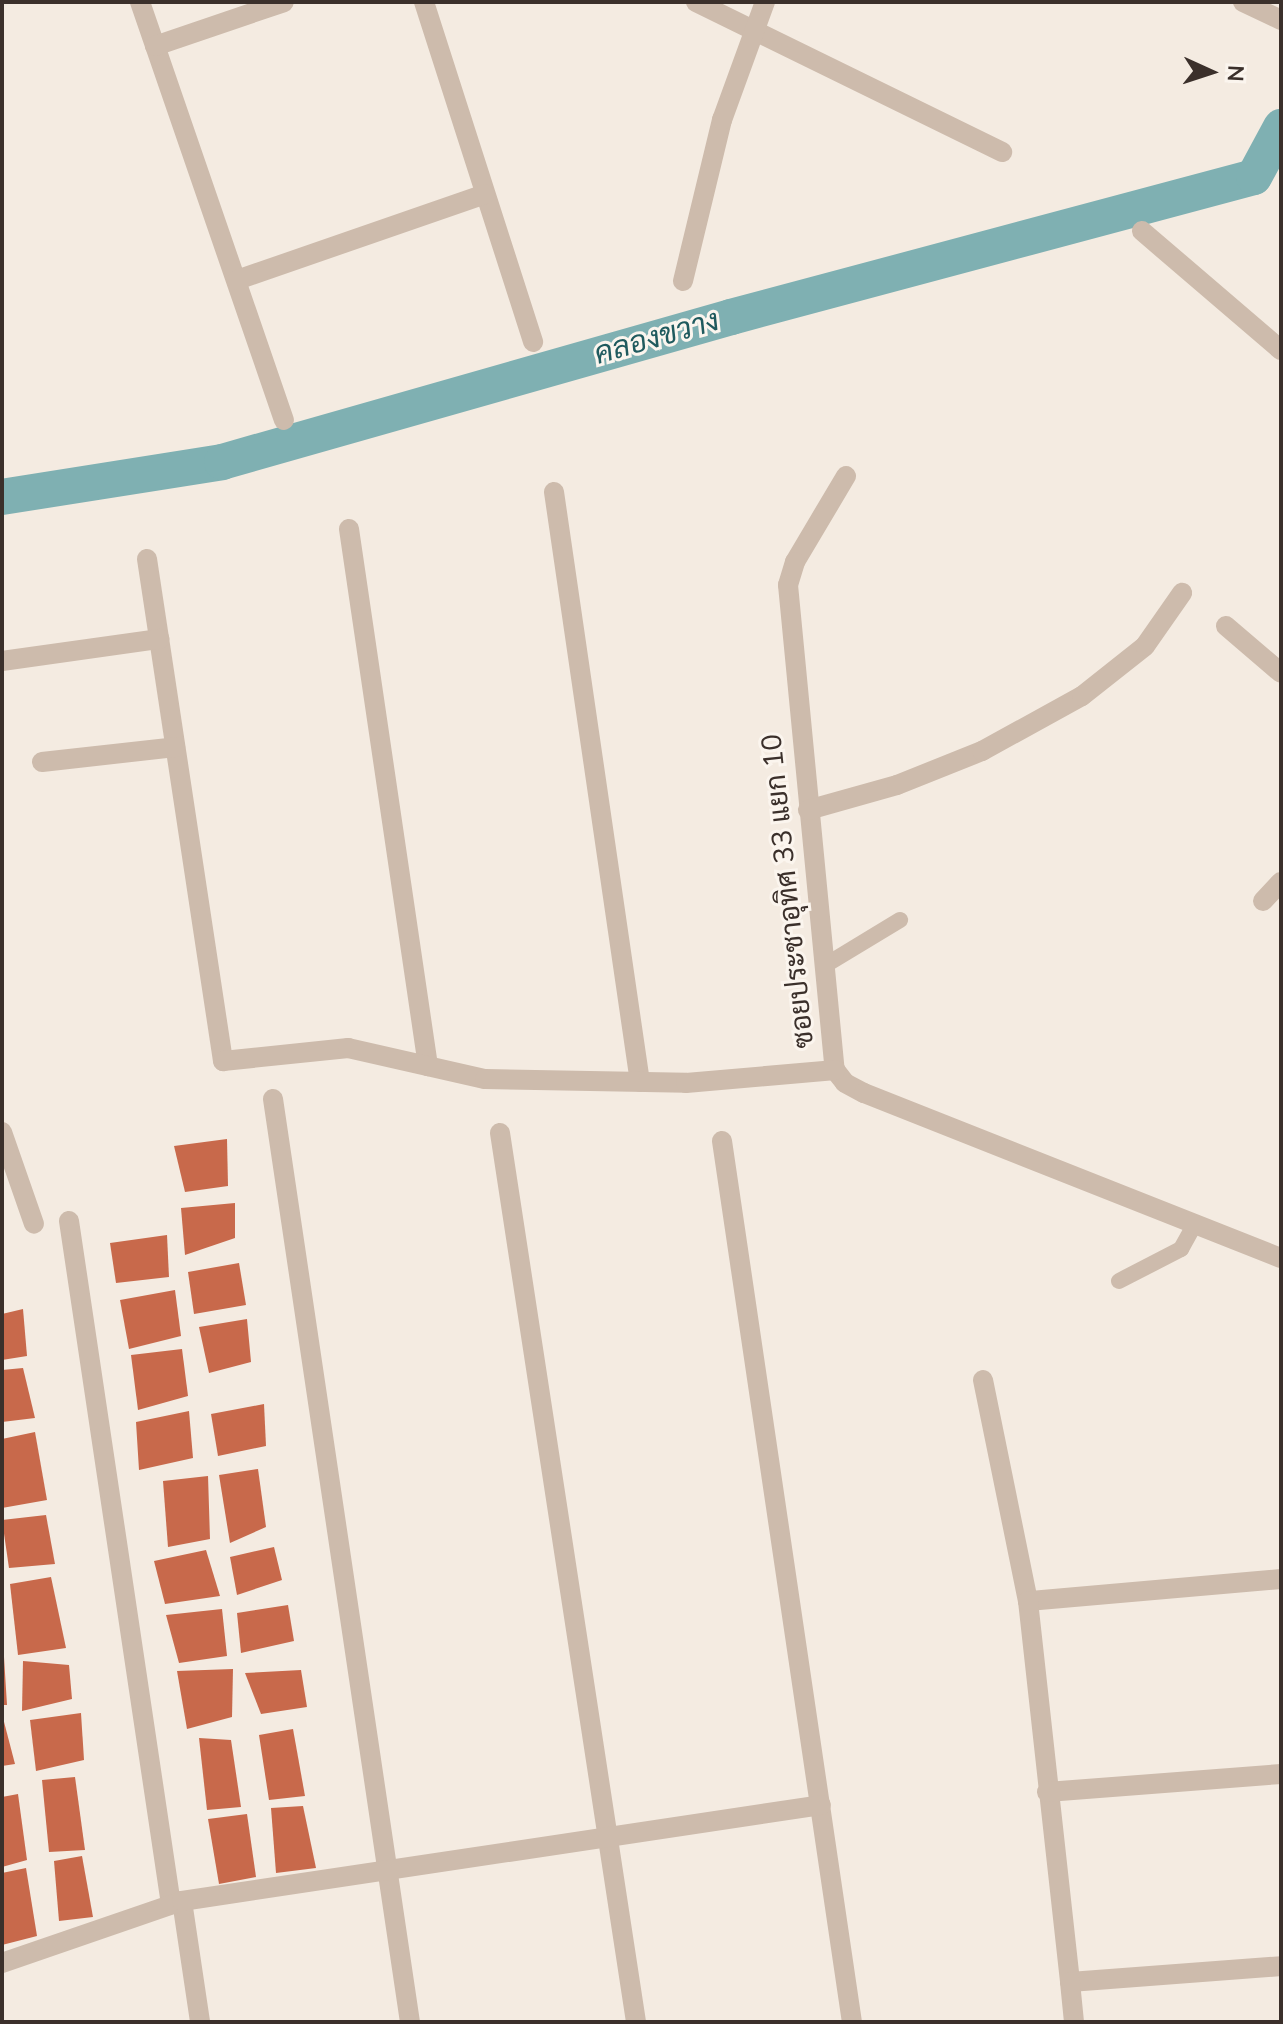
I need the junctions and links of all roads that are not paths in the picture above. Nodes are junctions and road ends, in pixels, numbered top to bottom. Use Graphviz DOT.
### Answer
graph roads {
  1 [pos="140,2"];
  2 [pos="284,2"];
  3 [pos="424,2"];
  4 [pos="696,2"];
  5 [pos="765,2"];
  6 [pos="1243,2"];
  7 [pos="1281,20"];
  8 [pos="752,28"];
  9 [pos="155,46"];
  10 [pos="1002,152"];
  11 [pos="485,194"];
  12 [pos="1142,231"];
  13 [pos="237,280"];
  14 [pos="683,281"];
  15 [pos="533,342"];
  16 [pos="1281,350"];
  17 [pos="284,420"];
  18 [pos="846,476"];
  19 [pos="554,492"];
  20 [pos="349,529"];
  21 [pos="147,559"];
  22 [pos="1182,593"];
  23 [pos="1226,626"];
  24 [pos="159,639"];
  25 [pos="2,661"];
  26 [pos="1281,673"];
  27 [pos="175,747"];
  28 [pos="42,762"];
  29 [pos="808,810"];
  30 [pos="1281,882"];
  31 [pos="1263,901"];
  32 [pos="900,920"];
  33 [pos="824,966"];
  34 [pos="428,1066"];
  35 [pos="835,1070"];
  36 [pos="640,1082"];
  37 [pos="273,1099"];
  38 [pos="2,1132"];
  39 [pos="500,1133"];
  40 [pos="722,1141"];
  41 [pos="69,1221"];
  42 [pos="34,1224"];
  43 [pos="1195,1224"];
  44 [pos="1281,1258"];
  45 [pos="1119,1281"];
  46 [pos="983,1380"];
  47 [pos="1281,1579"];
  48 [pos="1028,1601"];
  49 [pos="1281,1774"];
  50 [pos="1047,1792"];
  51 [pos="821,1805"];
  52 [pos="611,1836"];
  53 [pos="388,1867"];
  54 [pos="177,1902"];
  55 [pos="2,1963"];
  56 [pos="1281,1966"];
  57 [pos="1070,1982"];
  58 [pos="200,2022"];
  59 [pos="410,2022"];
  60 [pos="636,2022"];
  61 [pos="852,2022"];
  62 [pos="1074,2022"];
  1 -- 9 [label="street"];
  2 -- 9 [label="street"];
  3 -- 11 [label="street"];
  4 -- 8 [label="street"];
  5 -- 8 [label="street"];
  6 -- 7 [label="street"];
  8 -- 10 [label="street"];
  8 -- 14 [label="street"];
  9 -- 13 [label="street"];
  11 -- 13 [label="street"];
  11 -- 15 [label="street"];
  12 -- 16 [label="street"];
  13 -- 17 [label="street"];
  18 -- 29 [label="street, ซอยประชาอุทิศ 33 แยก 10"];
  19 -- 36 [label="street"];
  20 -- 34 [label="street"];
  21 -- 24 [label="street"];
  22 -- 29 [label="street"];
  23 -- 26 [label="street"];
  24 -- 25 [label="street"];
  24 -- 27 [label="street"];
  27 -- 28 [label="street"];
  27 -- 34 [label="street"];
  29 -- 33 [label="street, ซอยประชาอุทิศ 33 แยก 10"];
  30 -- 31 [label="street"];
  32 -- 33 [label="lane"];
  33 -- 35 [label="street, ซอยประชาอุทิศ 33 แยก 10"];
  34 -- 36 [label="street"];
  35 -- 36 [label="street"];
  35 -- 43 [label="street, ซอยประชาอุทิศ 33 แยก 10"];
  37 -- 53 [label="street"];
  38 -- 42 [label="street"];
  39 -- 52 [label="street"];
  40 -- 51 [label="street"];
  41 -- 54 [label="street"];
  43 -- 44 [label="street, ซอยประชาอุทิศ 33 แยก 10"];
  43 -- 45 [label="lane"];
  46 -- 48 [label="street"];
  47 -- 48 [label="street"];
  48 -- 50 [label="street"];
  49 -- 50 [label="street"];
  50 -- 57 [label="street"];
  51 -- 52 [label="street"];
  51 -- 61 [label="street"];
  52 -- 53 [label="street"];
  52 -- 60 [label="street"];
  53 -- 54 [label="street"];
  53 -- 59 [label="street"];
  54 -- 55 [label="street"];
  54 -- 58 [label="street"];
  56 -- 57 [label="street"];
  57 -- 62 [label="street"];
}
